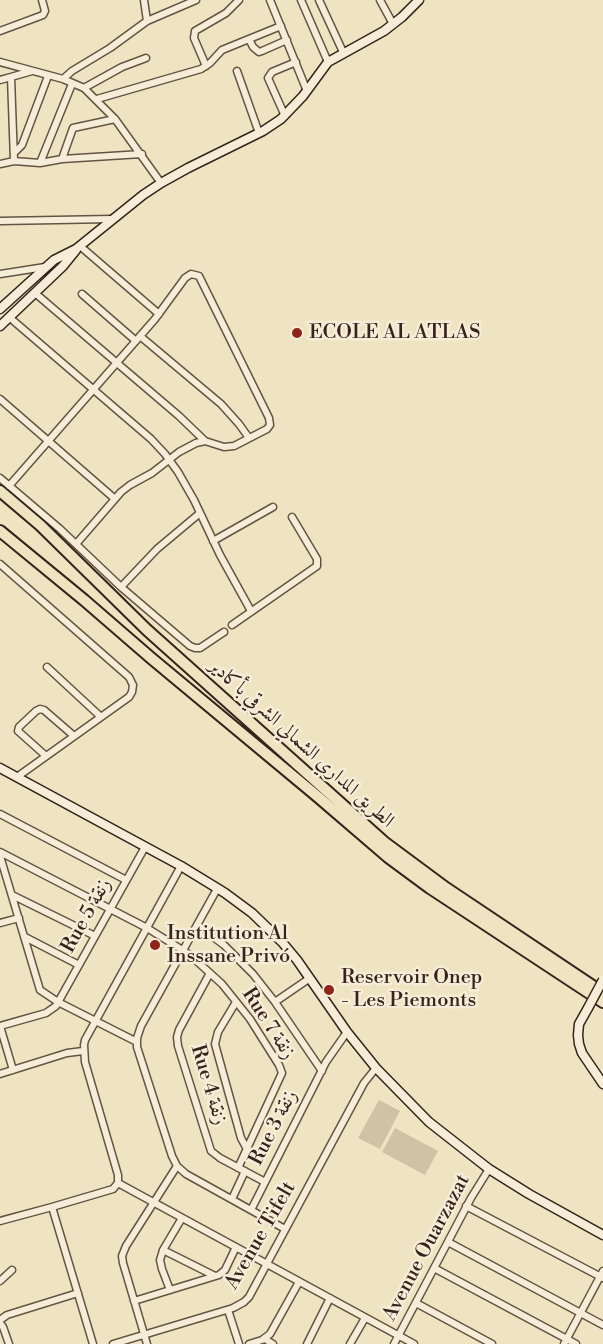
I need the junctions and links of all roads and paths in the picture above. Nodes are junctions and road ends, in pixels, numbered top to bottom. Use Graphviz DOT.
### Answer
graph roads {
  1 [pos="42,0"];
  2 [pos="144,0"];
  3 [pos="196,0"];
  4 [pos="239,0"];
  5 [pos="270,0"];
  6 [pos="301,0"];
  7 [pos="320,0"];
  8 [pos="380,0"];
  9 [pos="419,0"];
  10 [pos="147,21"];
  11 [pos="393,24"];
  12 [pos="281,26"];
  13 [pos="0,32"];
  14 [pos="249,39"];
  15 [pos="288,40"];
  16 [pos="344,52"];
  17 [pos="146,58"];
  18 [pos="0,62"];
  19 [pos="296,62"];
  20 [pos="328,62"];
  21 [pos="206,66"];
  22 [pos="237,70"];
  23 [pos="33,71"];
  24 [pos="48,76"];
  25 [pos="11,77"];
  26 [pos="63,79"];
  27 [pos="0,80"];
  28 [pos="72,84"];
  29 [pos="84,88"];
  30 [pos="307,91"];
  31 [pos="97,99"];
  32 [pos="285,116"];
  33 [pos="115,119"];
  34 [pos="259,133"];
  35 [pos="14,153"];
  36 [pos="142,154"];
  37 [pos="62,159"];
  38 [pos="14,161"];
  39 [pos="40,163"];
  40 [pos="0,164"];
  41 [pos="161,183"];
  42 [pos="112,219"];
  43 [pos="0,221"];
  44 [pos="78,248"];
  45 [pos="54,260"];
  46 [pos="63,266"];
  47 [pos="45,267"];
  48 [pos="0,274"];
  49 [pos="34,293"];
  50 [pos="82,294"];
  51 [pos="0,309"];
  52 [pos="159,314"];
  53 [pos="9,317"];
  54 [pos="0,326"];
  55 [pos="138,338"];
  56 [pos="116,362"];
  57 [pos="92,389"];
  58 [pos="0,399"];
  59 [pos="249,438"];
  60 [pos="47,440"];
  61 [pos="205,441"];
  62 [pos="169,459"];
  63 [pos="0,478"];
  64 [pos="4,488"];
  65 [pos="115,499"];
  66 [pos="273,507"];
  67 [pos="200,513"];
  68 [pos="292,517"];
  69 [pos="0,531"];
  70 [pos="213,541"];
  71 [pos="76,544"];
  72 [pos="0,564"];
  73 [pos="121,587"];
  74 [pos="251,611"];
  75 [pos="232,625"];
  76 [pos="224,632"];
  77 [pos="47,667"];
  78 [pos="100,717"];
  79 [pos="74,736"];
  80 [pos="46,756"];
  81 [pos="0,768"];
  82 [pos="17,777"];
  83 [pos="0,814"];
  84 [pos="145,846"];
  85 [pos="0,852"];
  86 [pos="0,856"];
  87 [pos="181,866"];
  88 [pos="126,880"];
  89 [pos="217,889"];
  90 [pos="12,895"];
  91 [pos="110,909"];
  92 [pos="19,918"];
  93 [pos="0,923"];
  94 [pos="196,925"];
  95 [pos="147,928"];
  96 [pos="95,936"];
  97 [pos="25,937"];
  98 [pos="182,950"];
  99 [pos="79,964"];
  100 [pos="210,973"];
  101 [pos="310,978"];
  102 [pos="603,980"];
  103 [pos="603,993"];
  104 [pos="58,1002"];
  105 [pos="236,1002"];
  106 [pos="275,1002"];
  107 [pos="603,1002"];
  108 [pos="95,1022"];
  109 [pos="0,1026"];
  110 [pos="347,1032"];
  111 [pos="136,1042"];
  112 [pos="83,1051"];
  113 [pos="376,1068"];
  114 [pos="13,1070"];
  115 [pos="322,1071"];
  116 [pos="0,1074"];
  117 [pos="603,1084"];
  118 [pos="248,1149"];
  119 [pos="177,1166"];
  120 [pos="489,1169"];
  121 [pos="241,1170"];
  122 [pos="265,1182"];
  123 [pos="118,1183"];
  124 [pos="232,1199"];
  125 [pos="153,1202"];
  126 [pos="466,1206"];
  127 [pos="52,1207"];
  128 [pos="250,1210"];
  129 [pos="182,1218"];
  130 [pos="0,1221"];
  131 [pos="285,1229"];
  132 [pos="603,1235"];
  133 [pos="448,1242"];
  134 [pos="236,1247"];
  135 [pos="163,1251"];
  136 [pos="267,1264"];
  137 [pos="434,1268"];
  138 [pos="12,1270"];
  139 [pos="602,1275"];
  140 [pos="215,1276"];
  141 [pos="0,1281"];
  142 [pos="299,1282"];
  143 [pos="170,1290"];
  144 [pos="78,1293"];
  145 [pos="330,1298"];
  146 [pos="134,1301"];
  147 [pos="416,1303"];
  148 [pos="228,1310"];
  149 [pos="580,1312"];
  150 [pos="365,1318"];
  151 [pos="0,1321"];
  152 [pos="603,1325"];
  153 [pos="144,1335"];
  154 [pos="399,1336"];
  155 [pos="265,1339"];
  156 [pos="566,1341"];
  157 [pos="9,1344"];
  158 [pos="93,1344"];
  159 [pos="113,1344"];
  160 [pos="147,1344"];
  161 [pos="238,1344"];
  162 [pos="249,1344"];
  163 [pos="273,1344"];
  164 [pos="307,1344"];
  165 [pos="350,1344"];
  166 [pos="394,1344"];
  167 [pos="414,1344"];
  168 [pos="492,1344"];
  169 [pos="576,1344"];
  1 -- 13 [label="street"];
  2 -- 10 [label="street"];
  3 -- 10 [label="street"];
  4 -- 21 [label="street"];
  5 -- 12 [label="street"];
  6 -- 20 [label="street"];
  7 -- 16 [label="street"];
  8 -- 11 [label="street"];
  9 -- 11 [label="street"];
  10 -- 26 [label="street"];
  11 -- 16 [label="street"];
  12 -- 14 [label="street"];
  12 -- 15 [label="street"];
  14 -- 15 [label="street"];
  14 -- 21 [label="street"];
  15 -- 19 [label="street"];
  16 -- 20 [label="street"];
  17 -- 29 [label="street"];
  18 -- 23 [label="street"];
  19 -- 30 [label="street"];
  19 -- 32 [label="street"];
  20 -- 30 [label="street"];
  21 -- 31 [label="street"];
  22 -- 34 [label="street"];
  23 -- 24 [label="street"];
  23 -- 25 [label="street"];
  24 -- 26 [label="street"];
  24 -- 35 [label="street"];
  25 -- 27 [label="street"];
  25 -- 35 [label="street"];
  26 -- 28 [label="street"];
  28 -- 29 [label="street"];
  28 -- 39 [label="street"];
  29 -- 31 [label="street"];
  30 -- 32 [label="street"];
  31 -- 33 [label="street"];
  32 -- 34 [label="street"];
  33 -- 36 [label="street"];
  33 -- 37 [label="street"];
  34 -- 41 [label="street"];
  35 -- 38 [label="street"];
  36 -- 37 [label="street"];
  36 -- 41 [label="street"];
  37 -- 39 [label="street"];
  38 -- 39 [label="street"];
  38 -- 40 [label="street"];
  41 -- 42 [label="street"];
  42 -- 43 [label="street"];
  42 -- 44 [label="street"];
  44 -- 45 [label="street"];
  44 -- 46 [label="street"];
  44 -- 52 [label="street"];
  45 -- 46 [label="street"];
  45 -- 47 [label="street"];
  46 -- 49 [label="street"];
  47 -- 48 [label="street"];
  47 -- 51 [label="street"];
  49 -- 53 [label="street"];
  49 -- 56 [label="street"];
  50 -- 55 [label="street"];
  52 -- 55 [label="street"];
  52 -- 59 [label="street"];
  53 -- 54 [label="street"];
  53 -- 57 [label="street"];
  55 -- 56 [label="street"];
  55 -- 59 [label="street"];
  56 -- 57 [label="street"];
  56 -- 61 [label="street"];
  57 -- 60 [label="street"];
  57 -- 62 [label="street"];
  58 -- 60 [label="street"];
  59 -- 61 [label="street"];
  60 -- 64 [label="street"];
  60 -- 65 [label="street"];
  61 -- 62 [label="street"];
  62 -- 65 [label="street"];
  62 -- 67 [label="street"];
  63 -- 64 [label="street"];
  64 -- 71 [label="street"];
  64 -- 103 [label="highway, الطريق المداري الشمالي الشرقي بأكادير"];
  65 -- 71 [label="street"];
  66 -- 70 [label="street"];
  67 -- 70 [label="street"];
  67 -- 73 [label="street"];
  68 -- 74 [label="street"];
  69 -- 107 [label="highway, الطريق المداري الشمالي الشرقي بأكادير"];
  70 -- 74 [label="street"];
  71 -- 73 [label="street"];
  72 -- 78 [label="street"];
  73 -- 76 [label="street"];
  74 -- 75 [label="street"];
  77 -- 78 [label="street"];
  78 -- 79 [label="street"];
  79 -- 80 [label="street"];
  79 -- 80 [label="street"];
  80 -- 82 [label="street"];
  81 -- 82 [label="street"];
  82 -- 84 [label="street"];
  83 -- 88 [label="street"];
  84 -- 87 [label="street"];
  84 -- 88 [label="street, Rue 5 زنقة"];
  85 -- 91 [label="street"];
  86 -- 90 [label="street"];
  87 -- 89 [label="street"];
  87 -- 95 [label="street"];
  88 -- 91 [label="street, Rue 5 زنقة"];
  89 -- 94 [label="street"];
  89 -- 101 [label="street"];
  90 -- 92 [label="street"];
  90 -- 96 [label="street"];
  91 -- 95 [label="street"];
  91 -- 96 [label="street, Rue 5 زنقة"];
  92 -- 93 [label="street"];
  92 -- 97 [label="street"];
  94 -- 98 [label="street"];
  94 -- 106 [label="street"];
  95 -- 98 [label="street, Rue 7 زنقة"];
  95 -- 108 [label="street"];
  96 -- 99 [label="street, Rue 5 زنقة"];
  97 -- 99 [label="street"];
  97 -- 104 [label="street"];
  98 -- 100 [label="street, Rue 7 زنقة"];
  98 -- 111 [label="street"];
  99 -- 104 [label="street, Rue 5 زنقة"];
  100 -- 105 [label="street, Rue 7 زنقة"];
  100 -- 121 [label="street, Rue 4 زنقة"];
  101 -- 106 [label="street"];
  101 -- 110 [label="street"];
  102 -- 117 [label="street, bridge"];
  104 -- 108 [label="street"];
  104 -- 109 [label="street"];
  105 -- 118 [label="street"];
  105 -- 118 [label="street, Rue 7 زنقة"];
  106 -- 115 [label="street"];
  108 -- 111 [label="street"];
  108 -- 112 [label="street"];
  109 -- 114 [label="street"];
  110 -- 113 [label="street"];
  110 -- 115 [label="street, Rue 3 زنقة"];
  111 -- 119 [label="street"];
  112 -- 114 [label="street"];
  112 -- 123 [label="street"];
  113 -- 120 [label="street"];
  113 -- 131 [label="street, Avenue Tifelt"];
  114 -- 116 [label="street"];
  115 -- 122 [label="street, Rue 3 زنقة"];
  118 -- 121 [label="street, Rue 7 زنقة"];
  119 -- 124 [label="street"];
  119 -- 125 [label="street"];
  120 -- 126 [label="street, Avenue Ouarzazat"];
  120 -- 132 [label="street"];
  121 -- 122 [label="street, Rue 4 زنقة"];
  121 -- 124 [label="street, Rue 7 زنقة"];
  122 -- 128 [label="street, Rue 3 زنقة"];
  123 -- 125 [label="street"];
  123 -- 127 [label="street"];
  124 -- 128 [label="street"];
  125 -- 129 [label="street"];
  125 -- 146 [label="street"];
  126 -- 133 [label="street, Avenue Ouarzazat"];
  126 -- 139 [label="street"];
  127 -- 130 [label="street"];
  127 -- 144 [label="street"];
  128 -- 131 [label="street"];
  129 -- 134 [label="street"];
  129 -- 135 [label="street"];
  131 -- 136 [label="street, Avenue Tifelt"];
  133 -- 137 [label="street, Avenue Ouarzazat"];
  133 -- 149 [label="street"];
  134 -- 136 [label="street"];
  134 -- 140 [label="street"];
  135 -- 140 [label="street"];
  135 -- 143 [label="street"];
  136 -- 142 [label="street"];
  136 -- 148 [label="street, Avenue Tifelt"];
  137 -- 147 [label="street, Avenue Ouarzazat"];
  137 -- 156 [label="street"];
  138 -- 141 [label="street"];
  139 -- 149 [label="street"];
  140 -- 143 [label="street"];
  142 -- 145 [label="street"];
  142 -- 155 [label="street"];
  143 -- 146 [label="street"];
  144 -- 151 [label="street"];
  144 -- 158 [label="street"];
  145 -- 150 [label="street"];
  145 -- 164 [label="street"];
  146 -- 153 [label="street"];
  147 -- 154 [label="street, Avenue Ouarzazat"];
  147 -- 168 [label="street"];
  148 -- 153 [label="street, Avenue Tifelt"];
  148 -- 161 [label="street"];
  149 -- 152 [label="street"];
  149 -- 156 [label="street"];
  150 -- 154 [label="street"];
  150 -- 165 [label="street"];
  151 -- 157 [label="street"];
  153 -- 159 [label="street, Avenue Tifelt"];
  153 -- 160 [label="street"];
  154 -- 166 [label="street, Avenue Ouarzazat"];
  154 -- 167 [label="street"];
  155 -- 162 [label="street"];
  155 -- 163 [label="street"];
  156 -- 169 [label="street"];
}
